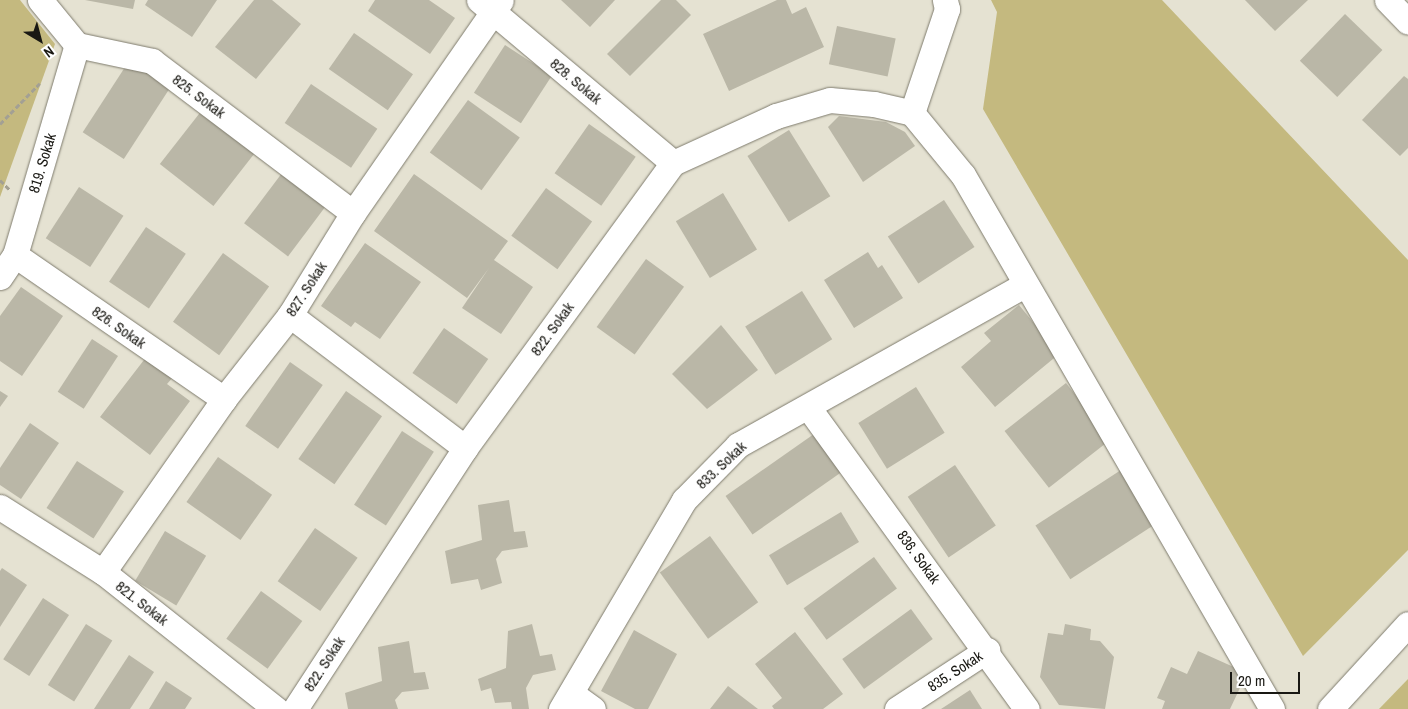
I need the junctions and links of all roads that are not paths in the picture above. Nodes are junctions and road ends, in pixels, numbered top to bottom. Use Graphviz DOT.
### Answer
graph roads {
  1 [pos="40,0"];
  2 [pos="945,0"];
  3 [pos="1387,0"];
  4 [pos="491,4"];
  5 [pos="1408,22"];
  6 [pos="77,45"];
  7 [pos="912,113"];
  8 [pos="673,163"];
  9 [pos="353,213"];
  10 [pos="15,255"];
  11 [pos="0,277"];
  12 [pos="1024,285"];
  13 [pos="290,315"];
  14 [pos="224,399"];
  15 [pos="808,407"];
  16 [pos="465,448"];
  17 [pos="0,507"];
  18 [pos="103,572"];
  19 [pos="1408,624"];
  20 [pos="987,650"];
  21 [pos="566,701"];
  22 [pos="276,709"];
  23 [pos="295,709"];
  24 [pos="593,709"];
  25 [pos="897,709"];
  26 [pos="1027,709"];
  27 [pos="1272,709"];
  28 [pos="1330,709"];
  1 -- 6 [label="street"];
  2 -- 7 [label="street"];
  3 -- 5 [label="street"];
  4 -- 8 [label="street, 828. Sokak"];
  4 -- 9 [label="street, 827. Sokak"];
  6 -- 9 [label="street, 825. Sokak"];
  6 -- 10 [label="street, 819. Sokak"];
  7 -- 8 [label="street, 822. Sokak"];
  7 -- 12 [label="street"];
  8 -- 16 [label="street, 822. Sokak"];
  9 -- 13 [label="street, 827. Sokak"];
  10 -- 11 [label="street, 819. Sokak"];
  10 -- 14 [label="street, 826. Sokak"];
  12 -- 15 [label="street, 833. Sokak"];
  12 -- 27 [label="street"];
  13 -- 14 [label="street, 827. Sokak"];
  13 -- 16 [label="street"];
  14 -- 18 [label="street, 827. Sokak"];
  15 -- 20 [label="street, 836. Sokak"];
  15 -- 21 [label="street, 833. Sokak"];
  16 -- 23 [label="street, 822. Sokak"];
  17 -- 18 [label="street, 821. Sokak"];
  18 -- 22 [label="street, 821. Sokak"];
  19 -- 28 [label="street"];
  20 -- 25 [label="street, 835. Sokak"];
  20 -- 26 [label="street, 836. Sokak"];
  21 -- 24 [label="street"];
}
